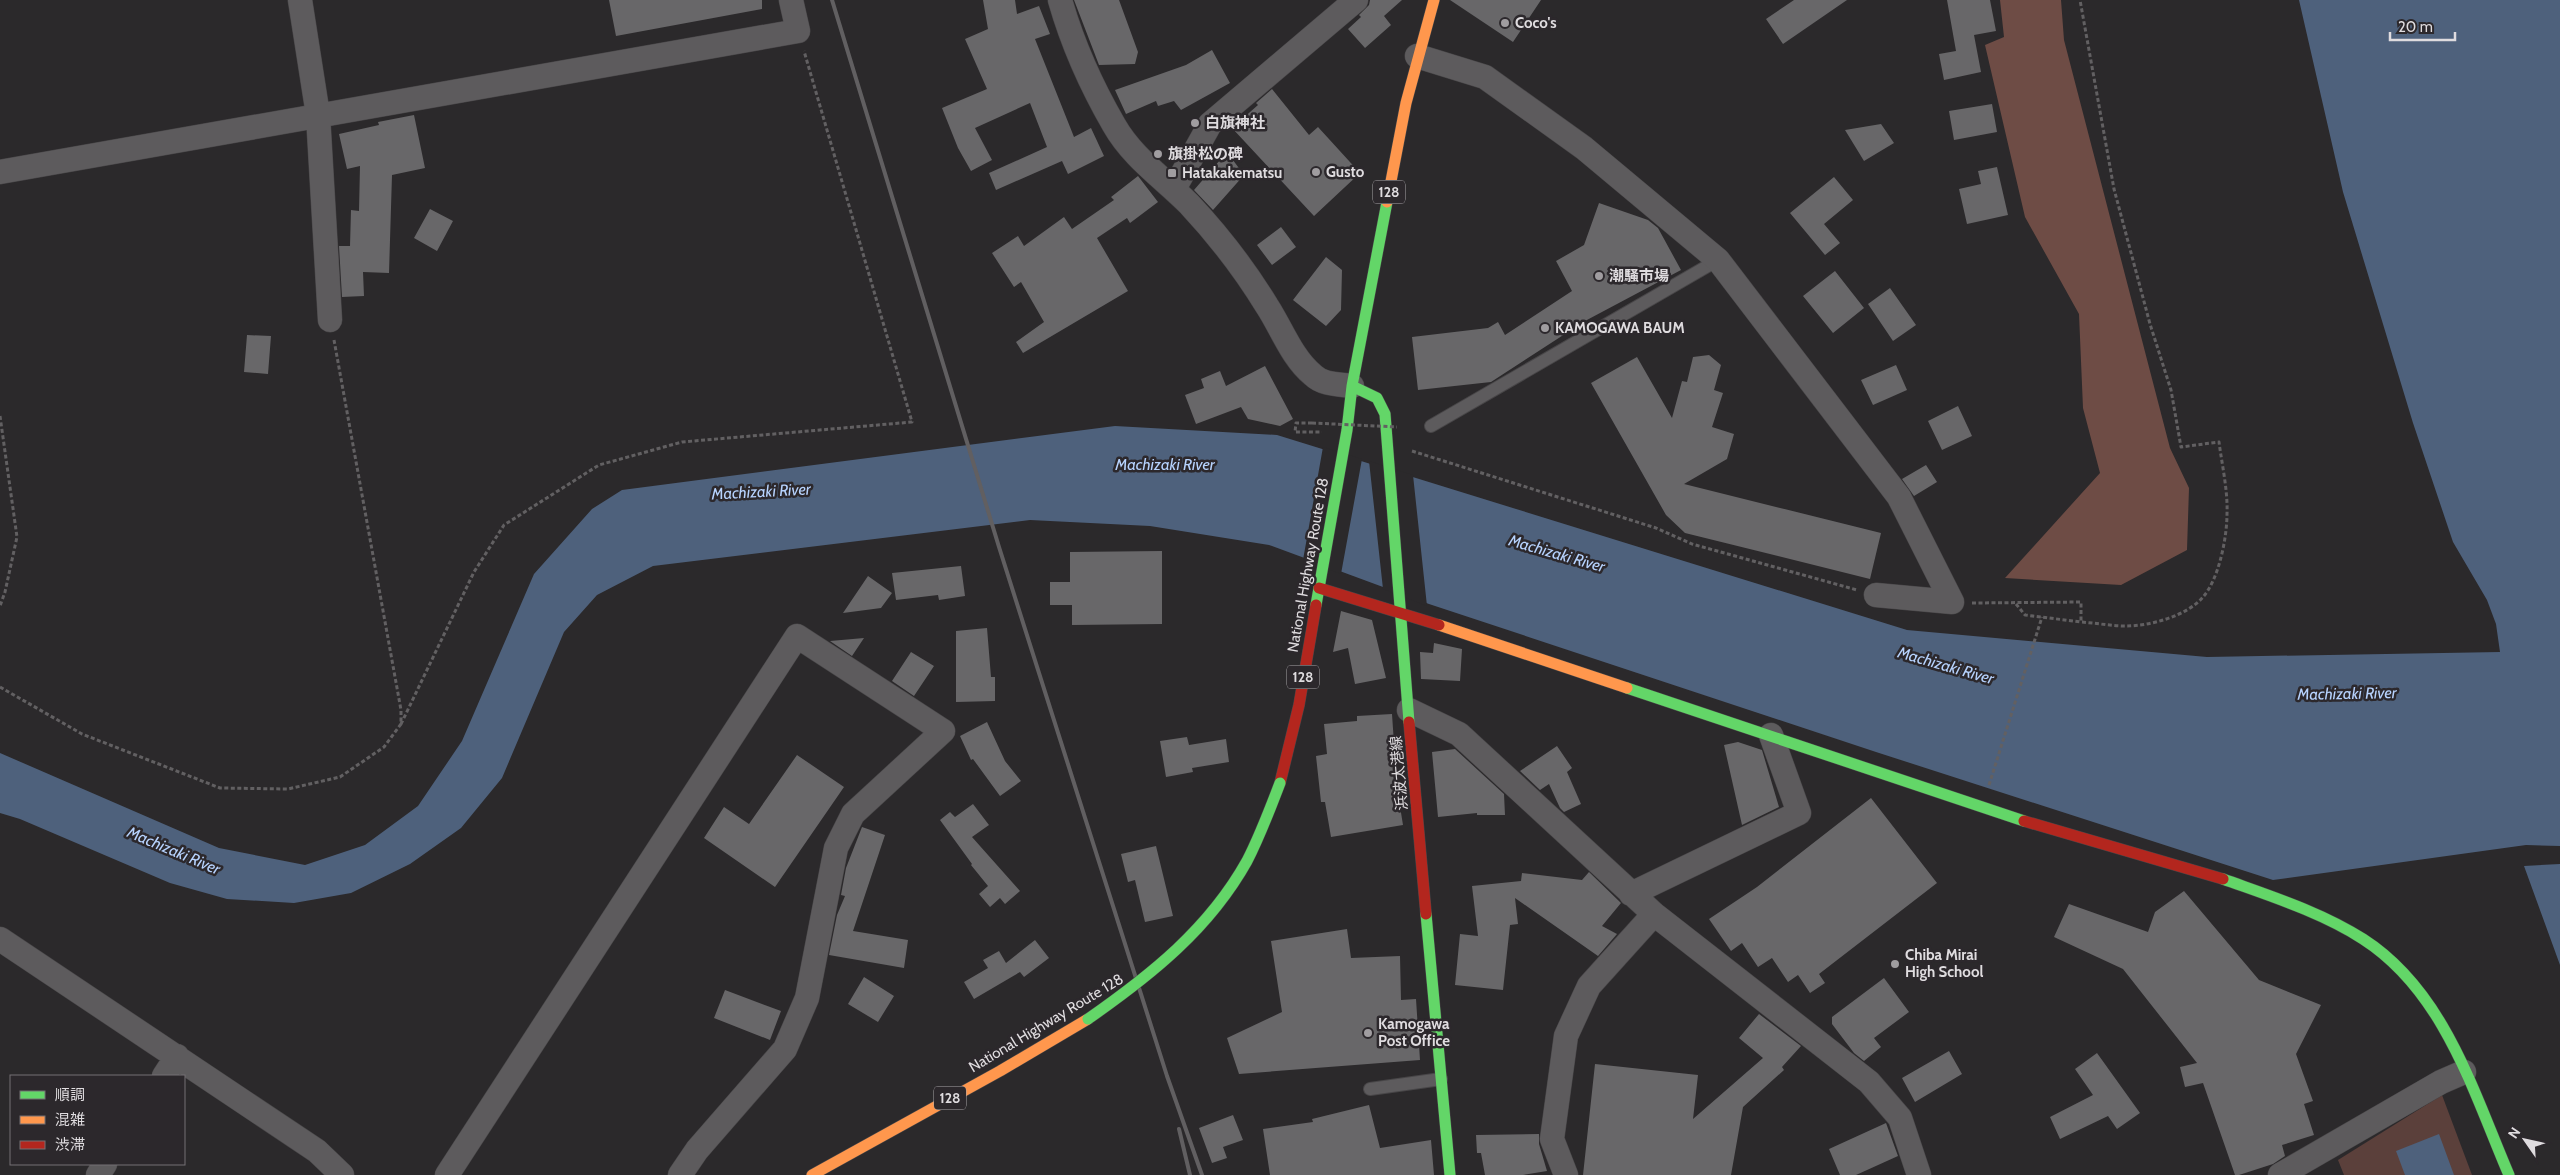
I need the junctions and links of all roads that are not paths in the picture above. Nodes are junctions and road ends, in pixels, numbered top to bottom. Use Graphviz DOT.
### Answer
graph roads {
  1 [pos="300,0"];
  2 [pos="791,0"];
  3 [pos="1060,0"];
  4 [pos="1356,0"];
  5 [pos="1434,0"];
  6 [pos="1417,56"];
  7 [pos="318,115"];
  8 [pos="0,172"];
  9 [pos="1174,189"];
  10 [pos="1718,260"];
  11 [pos="330,320"];
  12 [pos="1352,386"];
  13 [pos="1430,426"];
  14 [pos="1319,588"];
  15 [pos="1876,595"];
  16 [pos="1399,612"];
  17 [pos="1409,710"];
  18 [pos="1771,735"];
  19 [pos="1631,894"];
  20 [pos="1654,914"];
  21 [pos="0,940"];
  22 [pos="177,1056"];
  23 [pos="2464,1072"];
  24 [pos="165,1075"];
  25 [pos="1441,1079"];
  26 [pos="1370,1089"];
  27 [pos="342,1175"];
  28 [pos="448,1175"];
  29 [pos="680,1175"];
  30 [pos="812,1175"];
  31 [pos="1450,1175"];
  32 [pos="1566,1175"];
  33 [pos="1919,1175"];
  34 [pos="2280,1175"];
  35 [pos="2509,1175"];
  1 -- 7 [label="street"];
  2 -- 7 [label="street"];
  3 -- 9 [label="street"];
  4 -- 9 [label="street"];
  5 -- 6 [label="main road, National Highway Route 128 / 128"];
  6 -- 10 [label="street"];
  6 -- 12 [label="main road, National Highway Route 128 / 128"];
  7 -- 8 [label="street"];
  7 -- 11 [label="street"];
  9 -- 12 [label="street"];
  10 -- 13 [label="lane"];
  10 -- 15 [label="street"];
  12 -- 14 [label="main road, National Highway Route 128 / 128"];
  12 -- 16 [label="main road, 浜波太港線"];
  14 -- 16 [label="main road"];
  14 -- 30 [label="main road, National Highway Route 128 / 128, bridge"];
  16 -- 17 [label="main road, 浜波太港線"];
  16 -- 18 [label="main road"];
  17 -- 19 [label="street"];
  17 -- 25 [label="main road, 浜波太港線"];
  18 -- 19 [label="street"];
  18 -- 23 [label="main road"];
  19 -- 20 [label="street"];
  20 -- 32 [label="street"];
  20 -- 33 [label="street"];
  21 -- 22 [label="street"];
  22 -- 24 [label="street"];
  22 -- 27 [label="street"];
  23 -- 34 [label="street"];
  23 -- 35 [label="main road"];
  25 -- 26 [label="lane"];
  25 -- 31 [label="main road, 浜波太港線"];
  28 -- 29 [label="street"];
}
